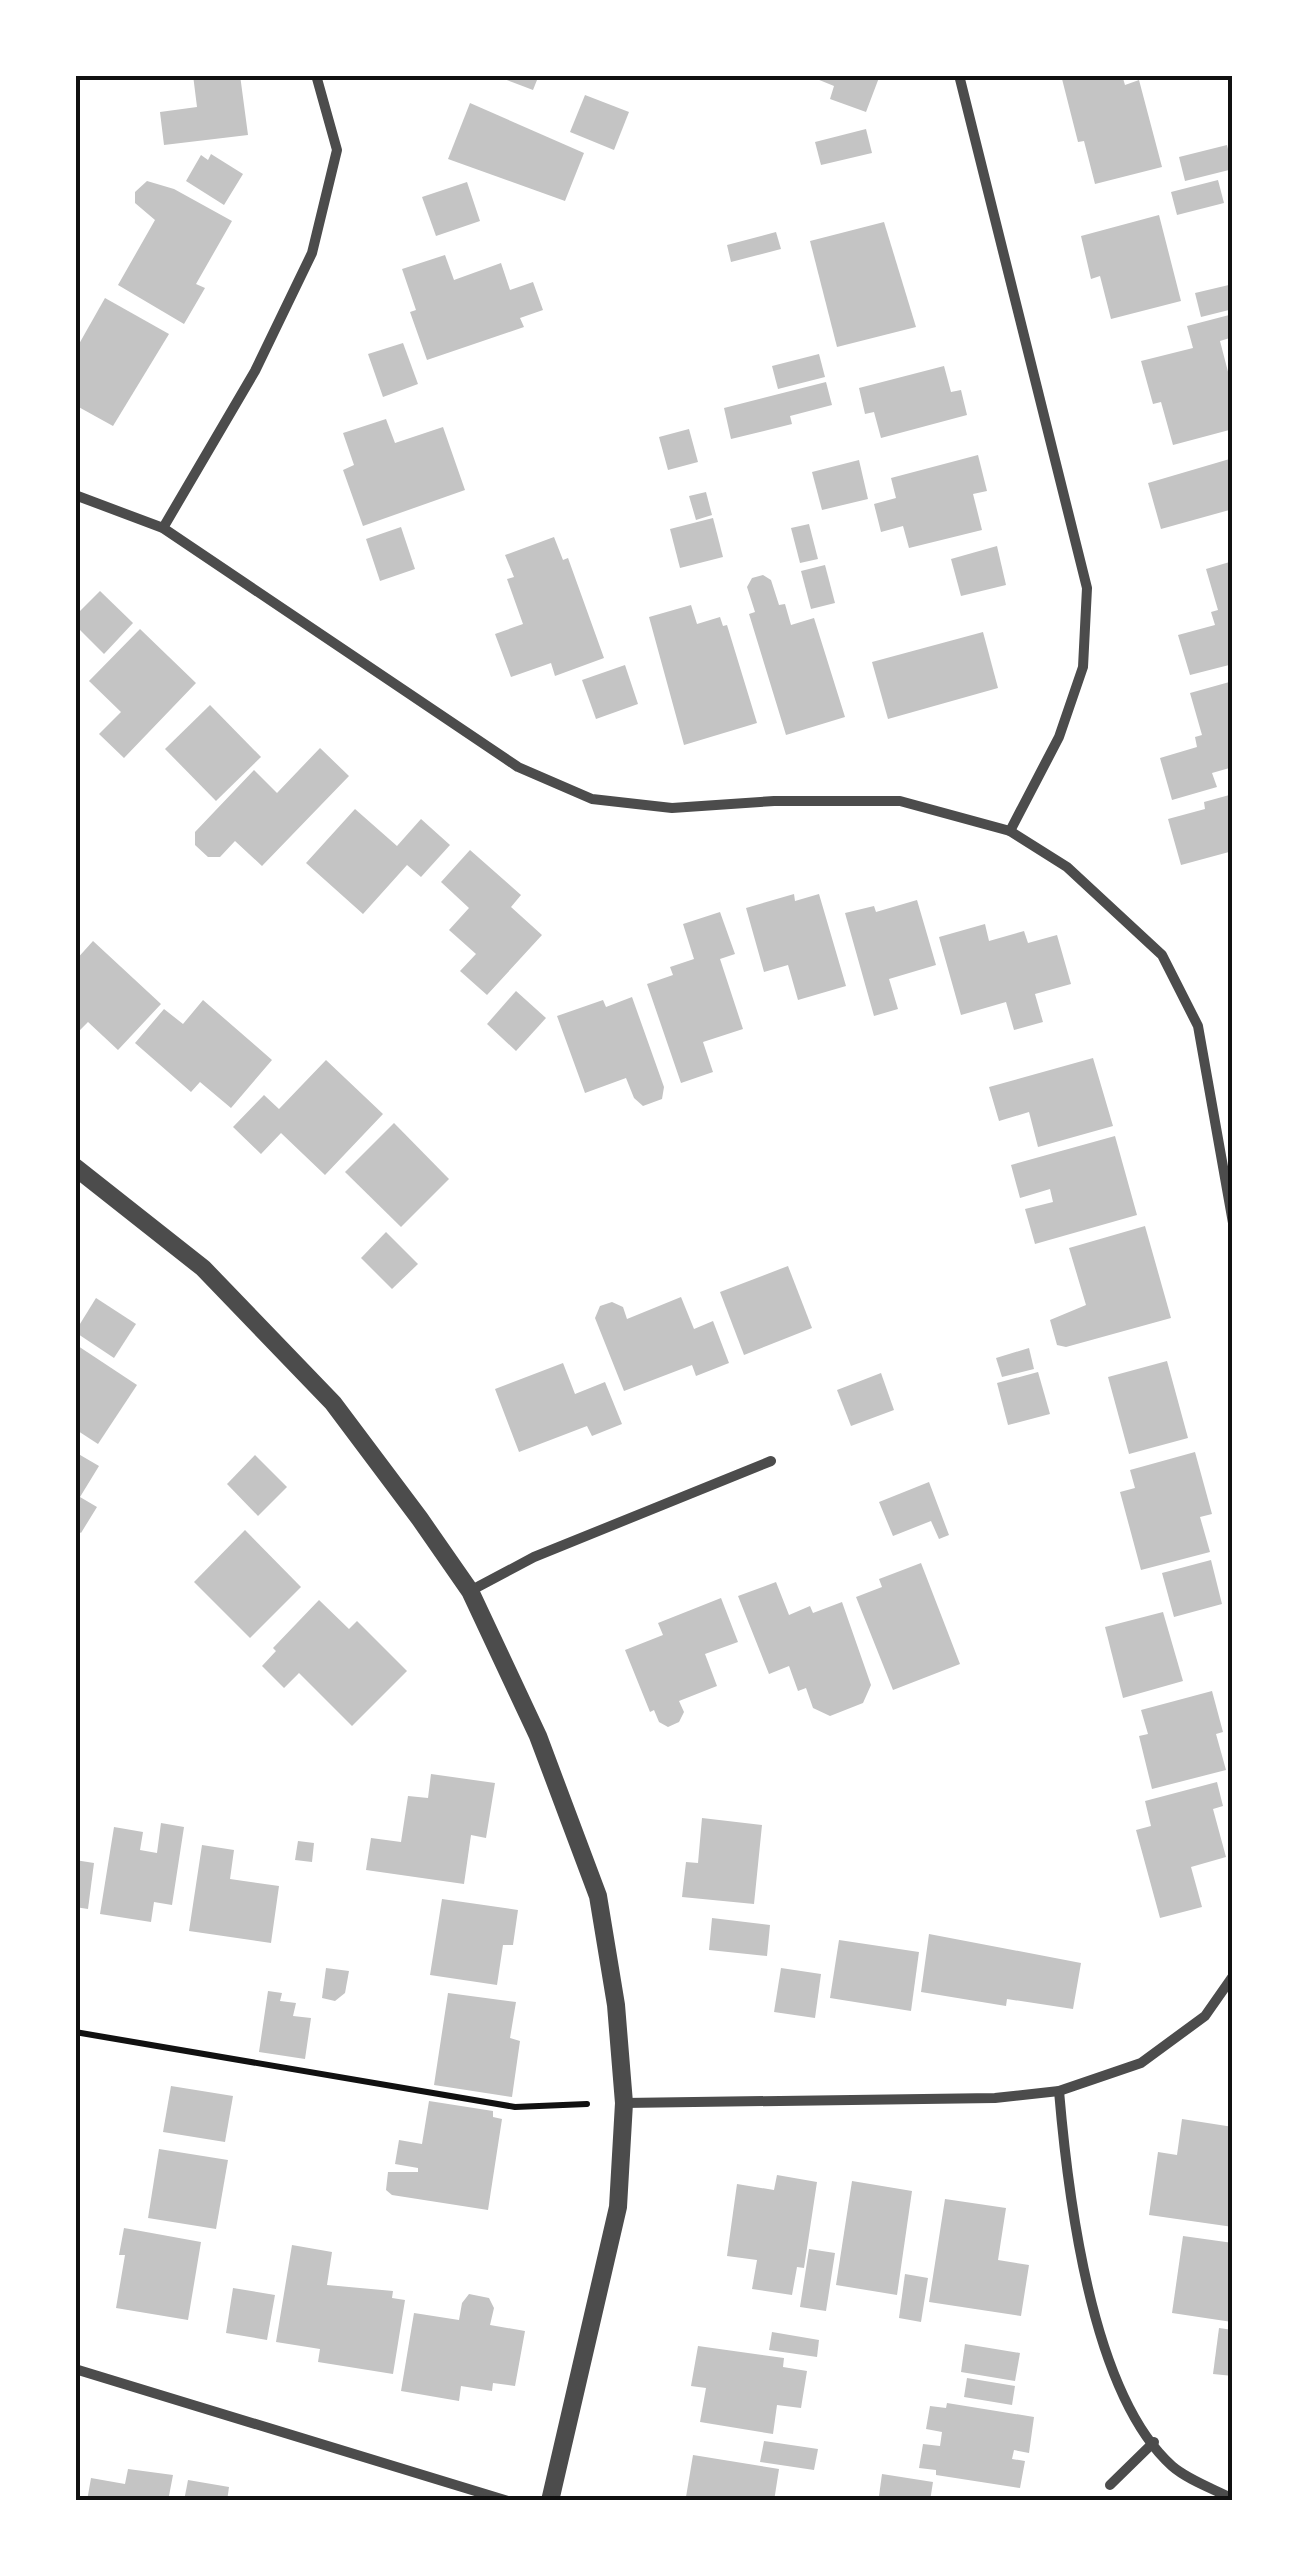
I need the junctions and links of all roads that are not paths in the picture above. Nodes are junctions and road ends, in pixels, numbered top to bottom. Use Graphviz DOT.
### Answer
graph roads {
  1 [pos="316,75"];
  2 [pos="959,75"];
  3 [pos="75,495"];
  4 [pos="163,528"];
  5 [pos="1010,831"];
  6 [pos="75,1166"];
  7 [pos="1233,1222"];
  8 [pos="771,1461"];
  9 [pos="470,1591"];
  10 [pos="1233,1976"];
  11 [pos="1059,2091"];
  12 [pos="624,2103"];
  13 [pos="75,2369"];
  14 [pos="1154,2442"];
  15 [pos="1110,2484"];
  16 [pos="1233,2499"];
  17 [pos="508,2501"];
  18 [pos="550,2501"];
  1 -- 4 [label="street"];
  2 -- 5 [label="street"];
  3 -- 4 [label="street"];
  4 -- 5 [label="street"];
  5 -- 7 [label="street"];
  6 -- 9 [label="street"];
  8 -- 9 [label="street"];
  9 -- 12 [label="street"];
  10 -- 11 [label="street"];
  11 -- 12 [label="street"];
  11 -- 14 [label="street"];
  12 -- 18 [label="street"];
  13 -- 17 [label="street"];
  14 -- 15 [label="street"];
  14 -- 16 [label="street"];
}
